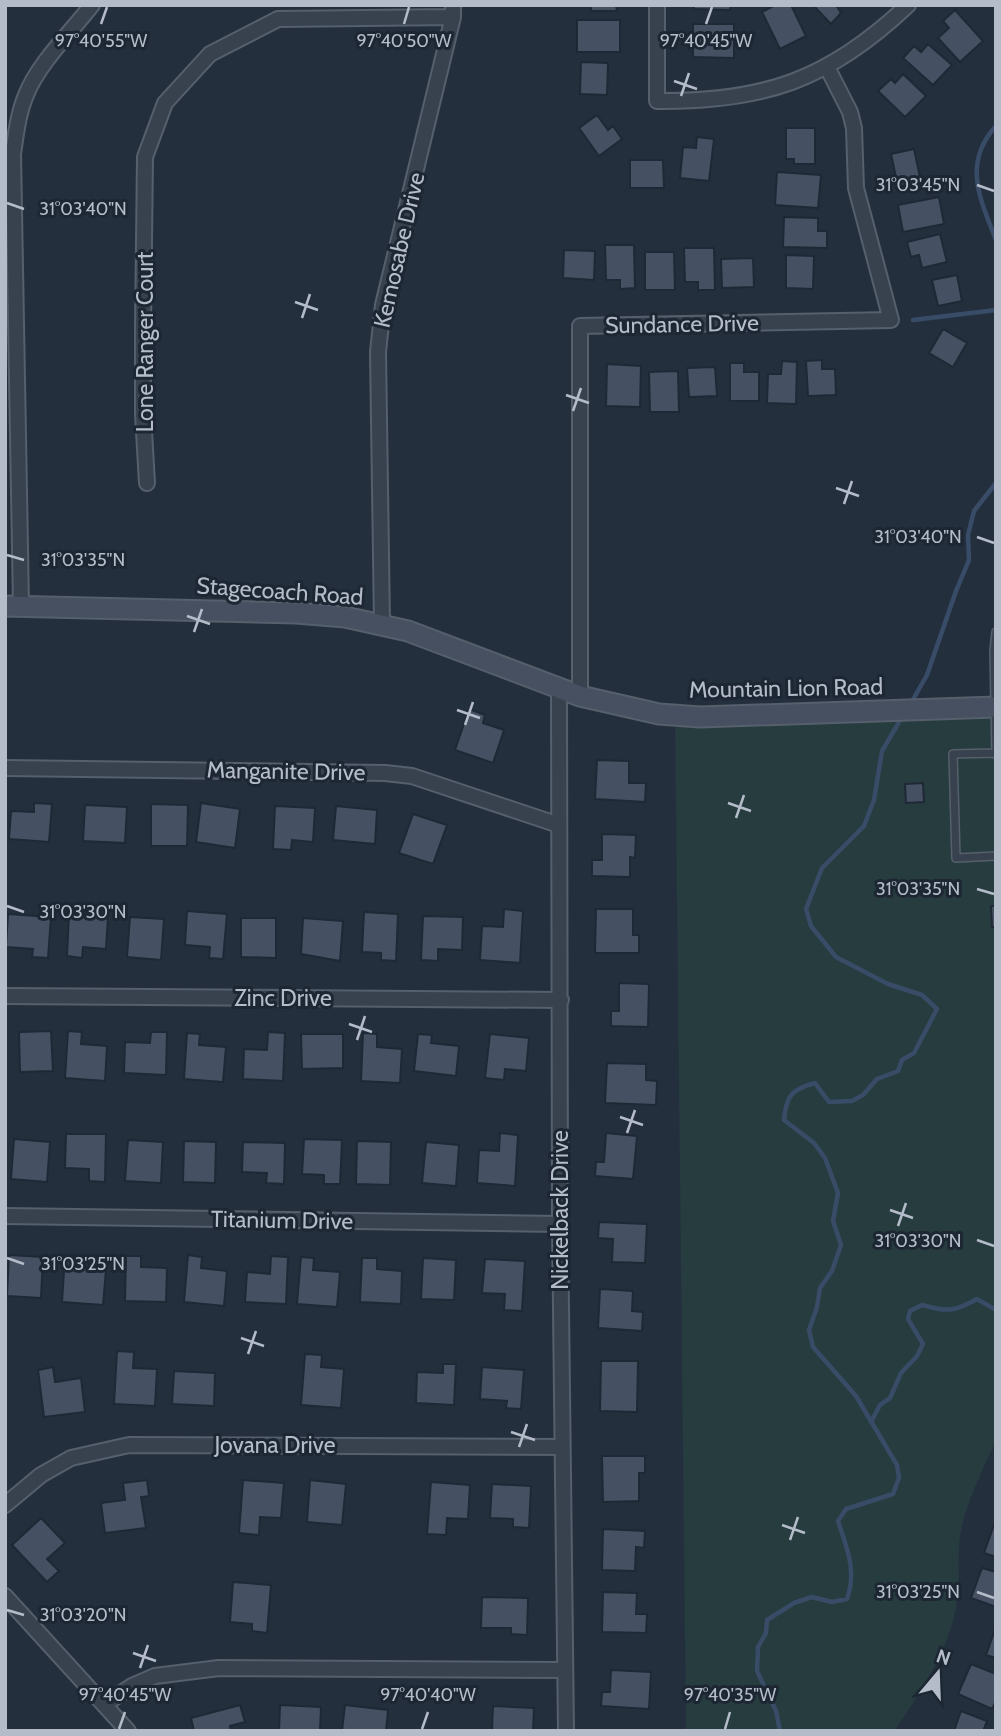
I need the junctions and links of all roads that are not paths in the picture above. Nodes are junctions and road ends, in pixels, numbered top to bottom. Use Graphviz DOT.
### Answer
graph roads {
  1 [pos="92,5"];
  2 [pos="657,5"];
  3 [pos="908,5"];
  4 [pos="453,11"];
  5 [pos="827,67"];
  6 [pos="148,483"];
  7 [pos="13,606"];
  8 [pos="382,624"];
  9 [pos="996,632"];
  10 [pos="559,688"];
  11 [pos="580,696"];
  12 [pos="995,707"];
  13 [pos="996,754"];
  14 [pos="5,768"];
  15 [pos="559,825"];
  16 [pos="996,856"];
  17 [pos="5,996"];
  18 [pos="561,1000"];
  19 [pos="5,1216"];
  20 [pos="560,1224"];
  21 [pos="562,1447"];
  22 [pos="5,1505"];
  23 [pos="5,1596"];
  24 [pos="565,1670"];
  25 [pos="104,1704"];
  26 [pos="128,1731"];
  27 [pos="566,1731"];
  1 -- 7 [label="street"];
  2 -- 5 [label="street"];
  3 -- 5 [label="street"];
  4 -- 6 [label="street, Lone Ranger Court"];
  4 -- 8 [label="street, Kemosabe Drive"];
  5 -- 11 [label="street, Sundance Drive"];
  7 -- 8 [label="street, Stagecoach Road"];
  8 -- 10 [label="street, Stagecoach Road"];
  9 -- 12 [label="lane"];
  10 -- 11 [label="street, Stagecoach Road"];
  10 -- 15 [label="street, Nickelback Drive"];
  11 -- 12 [label="street, Mountain Lion Road"];
  12 -- 13 [label="lane"];
  13 -- 16 [label="lane"];
  14 -- 15 [label="street, Manganite Drive"];
  15 -- 18 [label="street, Nickelback Drive"];
  17 -- 18 [label="street, Zinc Drive"];
  18 -- 20 [label="street, Nickelback Drive"];
  19 -- 20 [label="street, Titanium Drive"];
  20 -- 21 [label="street, Nickelback Drive"];
  21 -- 22 [label="street, Jovana Drive"];
  21 -- 24 [label="street, Nickelback Drive"];
  23 -- 25 [label="street"];
  24 -- 25 [label="street"];
  24 -- 27 [label="street, Nickelback Drive"];
  25 -- 26 [label="street"];
}
